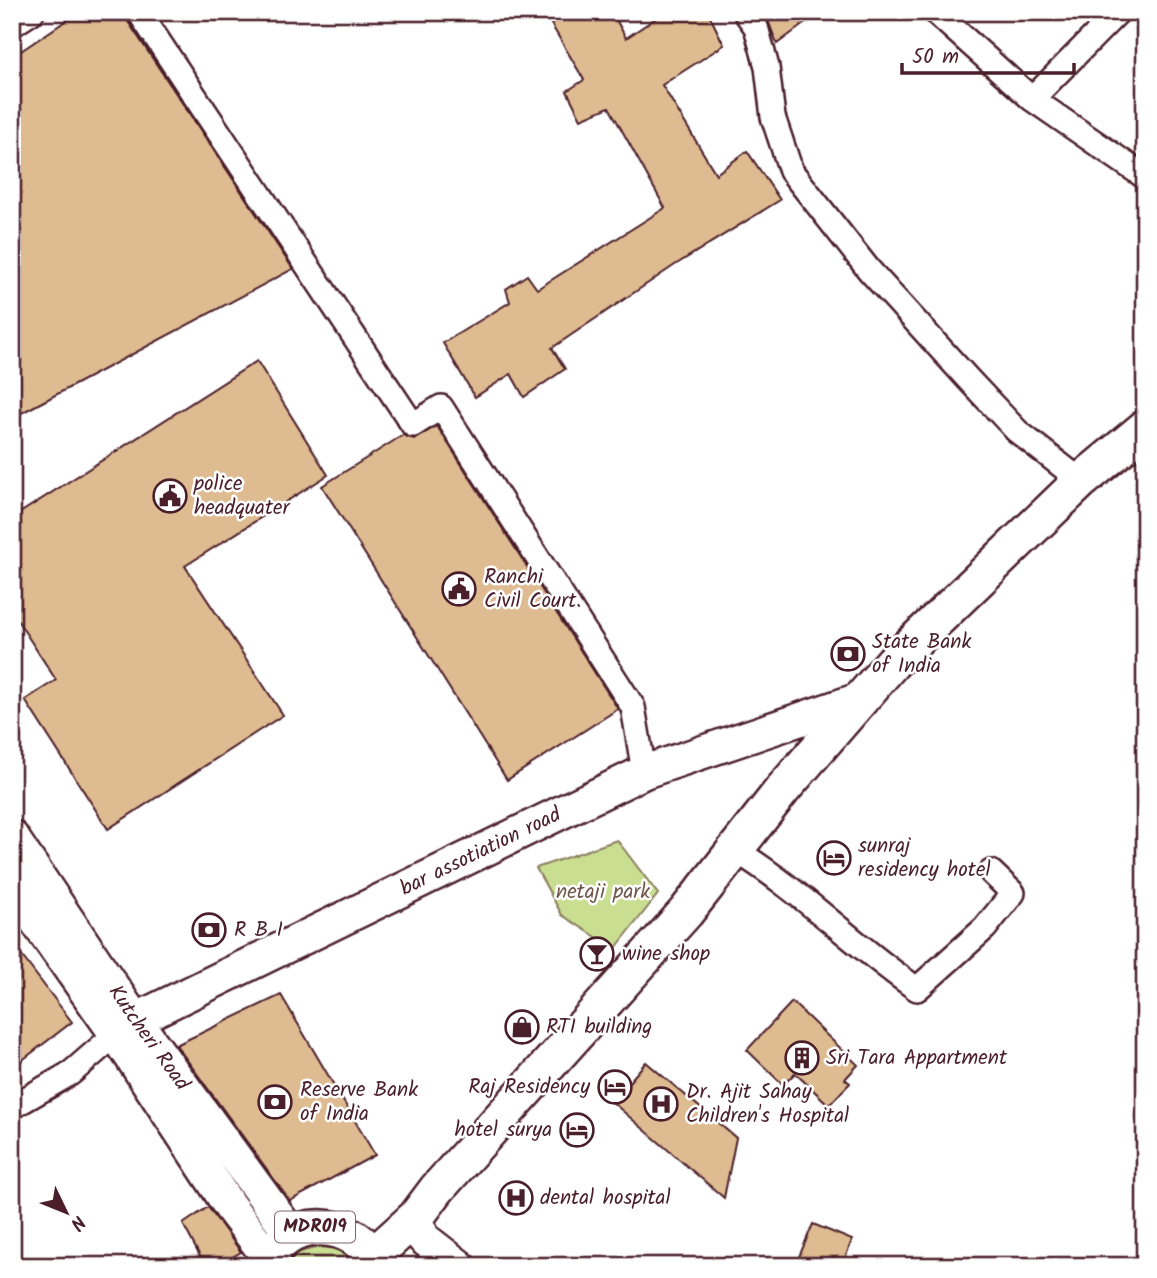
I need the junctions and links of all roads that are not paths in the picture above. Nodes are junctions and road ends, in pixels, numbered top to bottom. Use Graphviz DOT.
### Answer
graph roads {
  1 [pos="32,12"];
  2 [pos="139,12"];
  3 [pos="745,12"];
  4 [pos="935,12"];
  5 [pos="1118,12"];
  6 [pos="12,25"];
  7 [pos="1032,99"];
  8 [pos="1145,177"];
  9 [pos="1145,428"];
  10 [pos="1082,481"];
  11 [pos="860,699"];
  12 [pos="644,772"];
  13 [pos="12,838"];
  14 [pos="735,849"];
  15 [pos="991,872"];
  16 [pos="13,890"];
  17 [pos="125,1027"];
  18 [pos="12,1107"];
  19 [pos="416,1217"];
  20 [pos="274,1252"];
  21 [pos="375,1261"];
  22 [pos="458,1266"];
  1 -- 6 [label="street"];
  2 -- 12 [label="street"];
  3 -- 10 [label="street"];
  4 -- 7 [label="street"];
  5 -- 7 [label="street"];
  7 -- 8 [label="street"];
  9 -- 10 [label="main road"];
  10 -- 11 [label="main road"];
  11 -- 12 [label="main road, bar assotiation road"];
  11 -- 14 [label="main road"];
  12 -- 17 [label="main road, bar assotiation road"];
  13 -- 17 [label="main road, Kutcheri Road"];
  14 -- 15 [label="street"];
  14 -- 19 [label="main road"];
  16 -- 17 [label="main road"];
  17 -- 18 [label="street"];
  17 -- 20 [label="main road"];
  19 -- 21 [label="main road"];
  19 -- 22 [label="main road"];
  20 -- 21 [label="main road, MDR019"];
}
